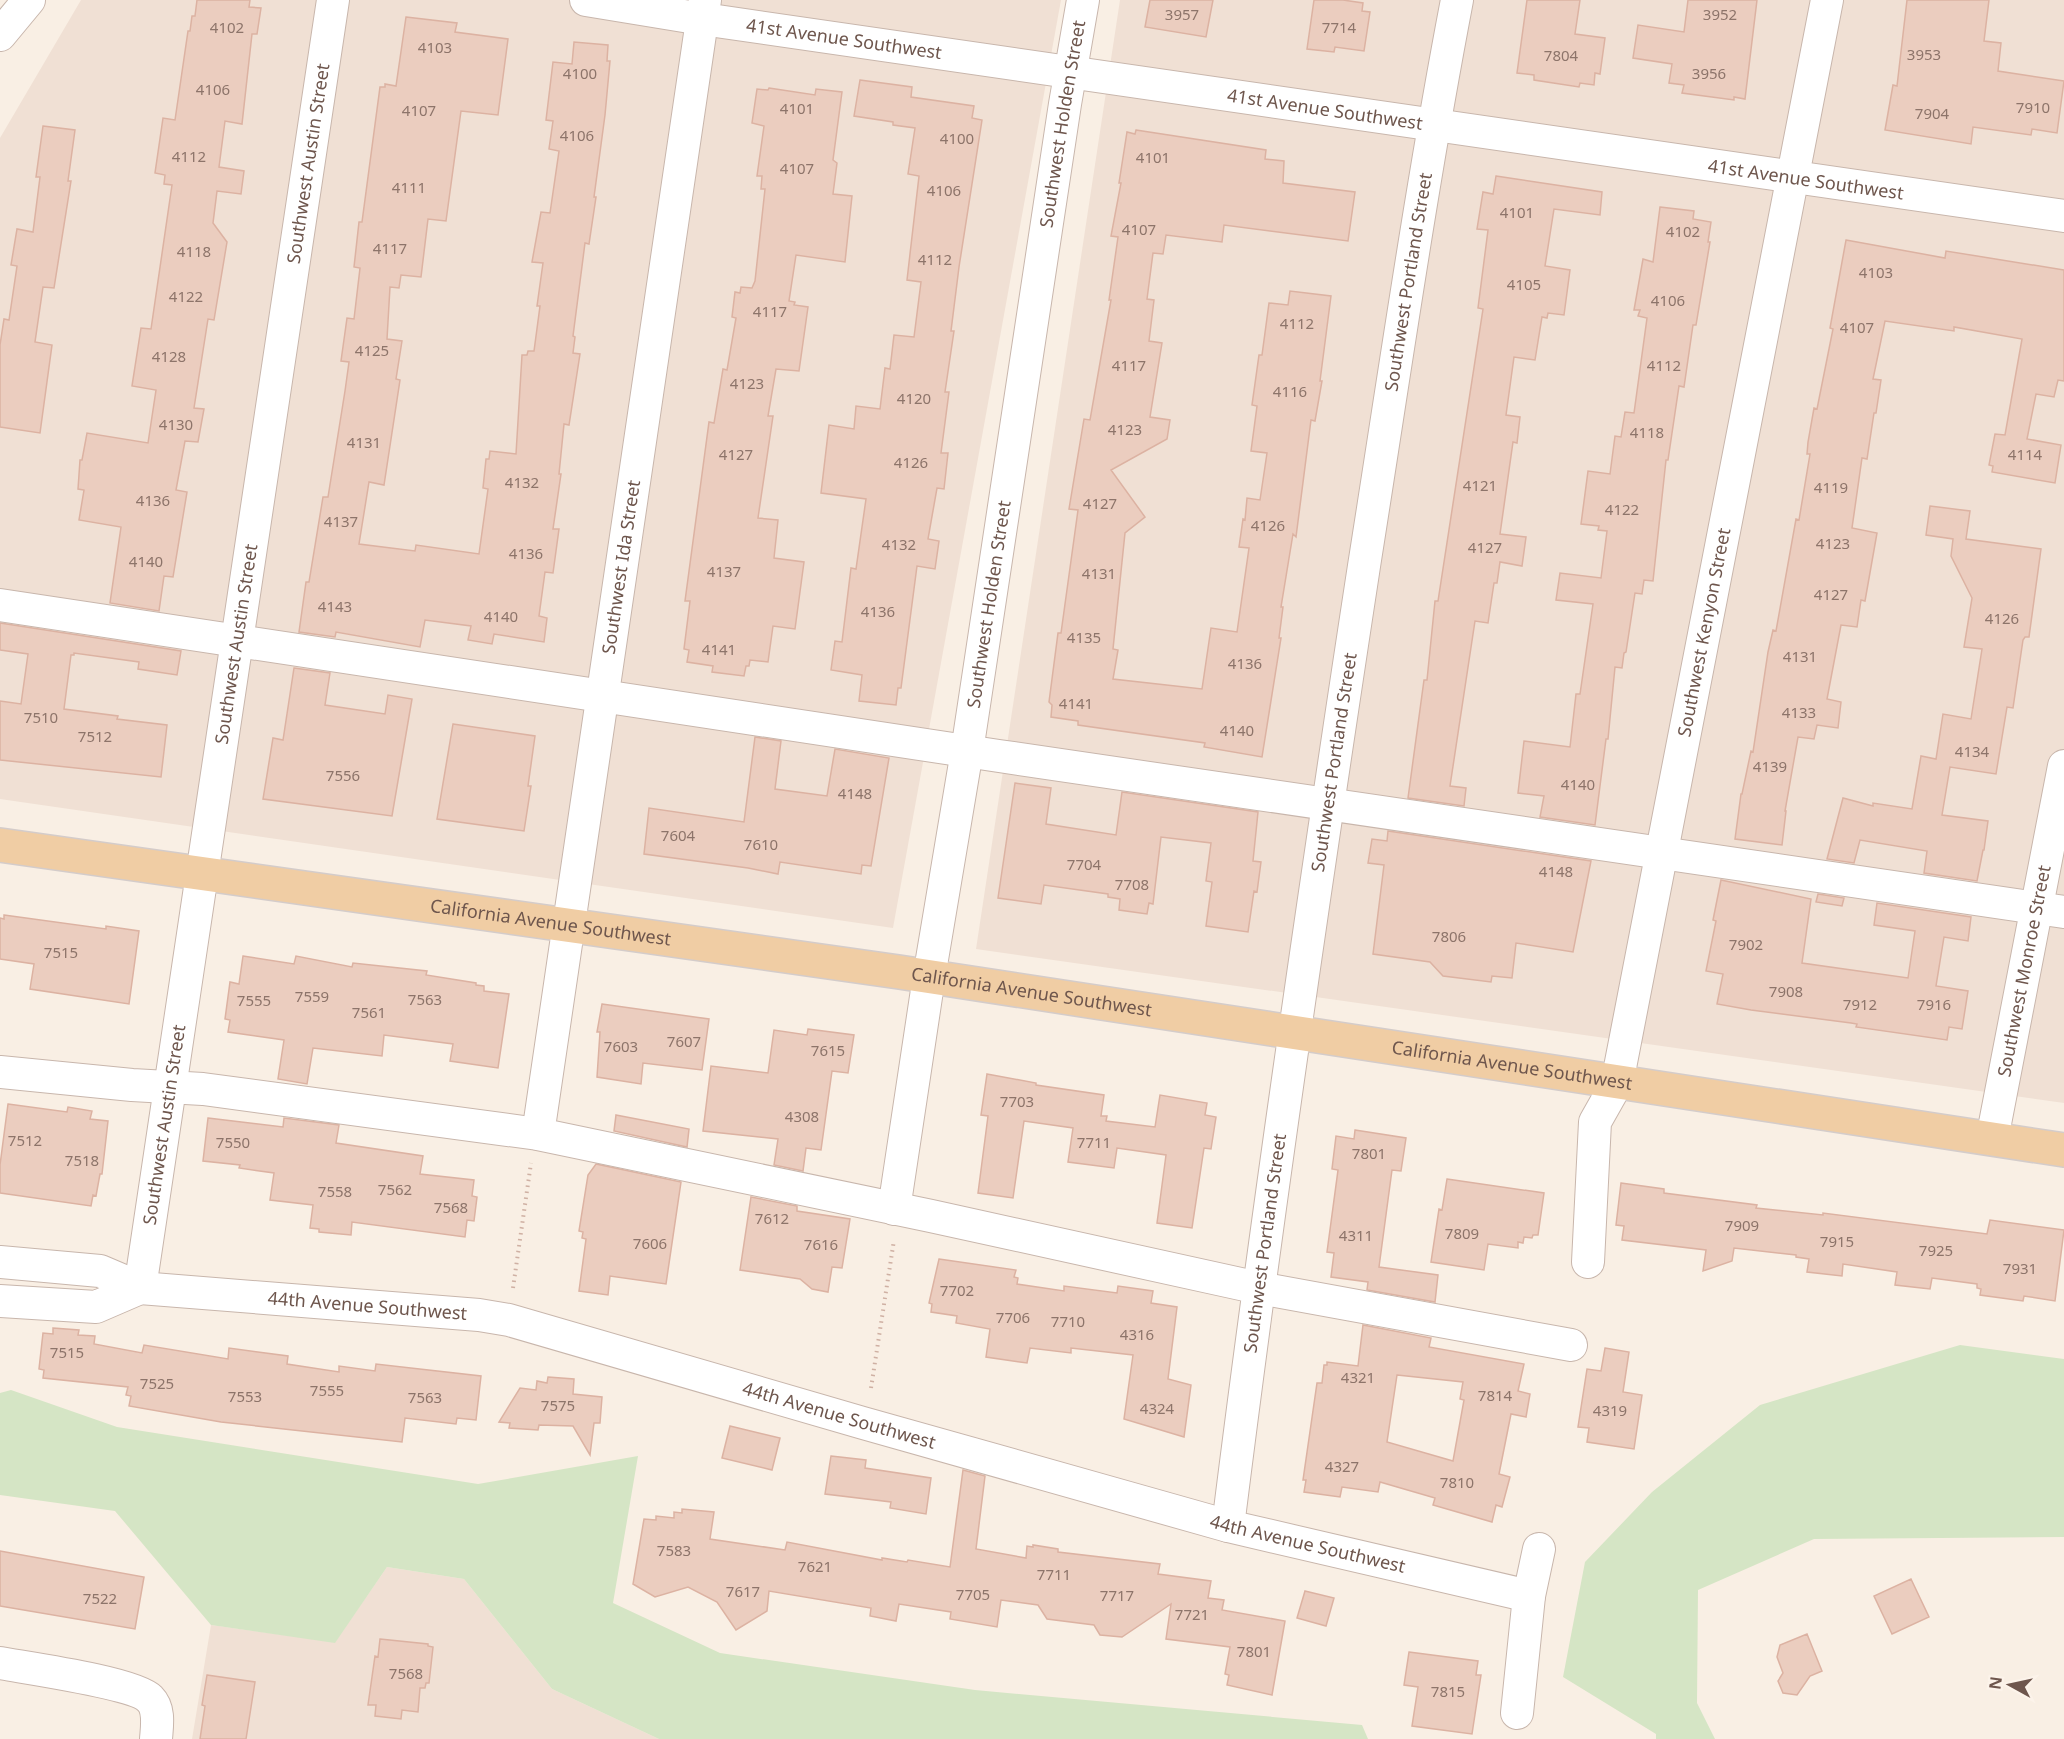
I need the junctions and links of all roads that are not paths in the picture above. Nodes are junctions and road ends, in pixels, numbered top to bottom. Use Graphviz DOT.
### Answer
graph roads {
  1 [pos="28,0"];
  2 [pos="333,0"];
  3 [pos="586,0"];
  4 [pos="1083,0"];
  5 [pos="1456,0"];
  6 [pos="1827,0"];
  7 [pos="704,10"];
  8 [pos="0,35"];
  9 [pos="1070,72"];
  10 [pos="1433,125"];
  11 [pos="1792,179"];
  12 [pos="2064,216"];
  13 [pos="0,604"];
  14 [pos="237,640"];
  15 [pos="603,696"];
  16 [pos="967,751"];
  17 [pos="2064,766"];
  18 [pos="1328,804"];
  19 [pos="0,845"];
  20 [pos="1661,853"];
  21 [pos="202,875"];
  22 [pos="2050,910"];
  23 [pos="569,925"];
  24 [pos="929,977"];
  25 [pos="1294,1033"];
  26 [pos="0,1072"];
  27 [pos="1617,1083"];
  28 [pos="170,1088"];
  29 [pos="1992,1139"];
  30 [pos="535,1148"];
  31 [pos="2064,1150"];
  32 [pos="894,1224"];
  33 [pos="0,1262"];
  34 [pos="1588,1262"];
  35 [pos="140,1288"];
  36 [pos="1259,1288"];
  37 [pos="0,1301"];
  38 [pos="1571,1345"];
  39 [pos="1228,1526"];
  40 [pos="1539,1549"];
  41 [pos="1529,1596"];
  42 [pos="0,1663"];
  43 [pos="1517,1713"];
  44 [pos="156,1739"];
  1 -- 8 [label="street"];
  2 -- 14 [label="street, Southwest Austin Street"];
  3 -- 7 [label="street, 41st Avenue Southwest"];
  4 -- 9 [label="street, Southwest Holden Street"];
  5 -- 10 [label="street, Southwest Portland Street"];
  6 -- 11 [label="street, Southwest Kenyon Street"];
  7 -- 9 [label="street, 41st Avenue Southwest"];
  7 -- 15 [label="street, Southwest Ida Street"];
  9 -- 10 [label="street, 41st Avenue Southwest"];
  9 -- 16 [label="street, Southwest Holden Street"];
  10 -- 11 [label="street, 41st Avenue Southwest"];
  10 -- 18 [label="street, Southwest Portland Street"];
  11 -- 12 [label="street, 41st Avenue Southwest"];
  11 -- 20 [label="street, Southwest Kenyon Street"];
  13 -- 14 [label="street"];
  14 -- 15 [label="street"];
  14 -- 21 [label="street, Southwest Austin Street"];
  15 -- 16 [label="street"];
  15 -- 23 [label="street, Southwest Ida Street"];
  16 -- 18 [label="street"];
  16 -- 24 [label="street, Southwest Holden Street"];
  17 -- 22 [label="street, Southwest Monroe Street"];
  18 -- 20 [label="street"];
  18 -- 25 [label="street, Southwest Portland Street"];
  19 -- 21 [label="main road, California Avenue Southwest"];
  20 -- 22 [label="street"];
  20 -- 27 [label="street, Southwest Kenyon Street"];
  21 -- 23 [label="main road, California Avenue Southwest"];
  21 -- 28 [label="street, Southwest Austin Street"];
  22 -- 29 [label="street, Southwest Monroe Street"];
  23 -- 24 [label="main road, California Avenue Southwest"];
  23 -- 30 [label="street, Southwest Ida Street"];
  24 -- 25 [label="main road, California Avenue Southwest"];
  24 -- 32 [label="street, Southwest Holden Street"];
  25 -- 27 [label="main road, California Avenue Southwest"];
  25 -- 36 [label="street, Southwest Portland Street"];
  26 -- 28 [label="street"];
  27 -- 29 [label="main road, California Avenue Southwest"];
  27 -- 34 [label="street, Southwest Kenyon Street"];
  28 -- 30 [label="street"];
  28 -- 35 [label="street, Southwest Austin Street"];
  29 -- 31 [label="main road, California Avenue Southwest"];
  30 -- 32 [label="street"];
  32 -- 36 [label="street"];
  33 -- 35 [label="street, 44th Avenue Southwest"];
  35 -- 37 [label="street, 44th Avenue Southwest"];
  35 -- 39 [label="street, 44th Avenue Southwest"];
  36 -- 38 [label="street"];
  36 -- 39 [label="street, Southwest Portland Street"];
  39 -- 41 [label="street, 44th Avenue Southwest"];
  40 -- 41 [label="street"];
  41 -- 43 [label="street"];
  42 -- 44 [label="street"];
}
